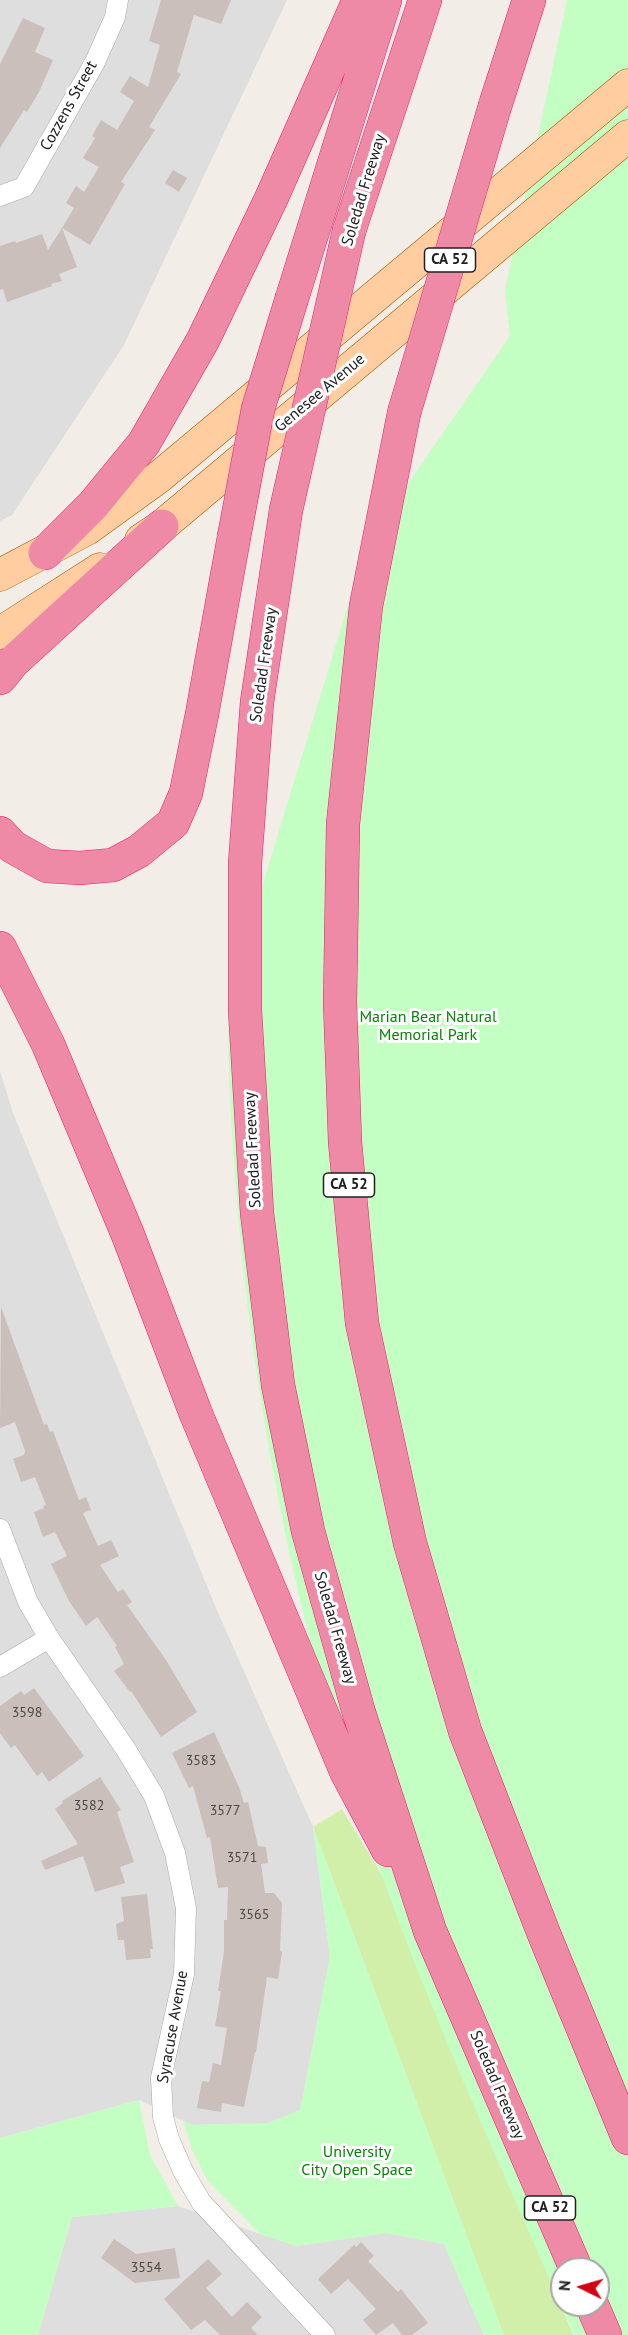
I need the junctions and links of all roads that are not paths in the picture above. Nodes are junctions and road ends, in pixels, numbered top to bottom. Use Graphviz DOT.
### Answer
graph roads {
  1 [pos="118,0"];
  2 [pos="359,0"];
  3 [pos="385,0"];
  4 [pos="425,0"];
  5 [pos="529,0"];
  6 [pos="534,0"];
  7 [pos="519,33"];
  8 [pos="628,85"];
  9 [pos="628,136"];
  10 [pos="0,196"];
  11 [pos="162,525"];
  12 [pos="45,553"];
  13 [pos="0,576"];
  14 [pos="0,633"];
  15 [pos="0,678"];
  16 [pos="0,833"];
  17 [pos="0,948"];
  18 [pos="0,1529"];
  19 [pos="49,1638"];
  20 [pos="0,1667"];
  21 [pos="430,1931"];
  22 [pos="628,2138"];
  23 [pos="571,2257"];
  24 [pos="597,2317"];
  25 [pos="325,2335"];
  26 [pos="605,2335"];
  1 -- 10 [label="street, Cozzens Street"];
  2 -- 12 [label="highway"];
  3 -- 16 [label="highway, bridge"];
  4 -- 21 [label="highway, Soledad Freeway / CA 52, bridge"];
  5 -- 7 [label="highway, CA 52"];
  6 -- 7 [label="highway"];
  7 -- 22 [label="highway, CA 52, bridge"];
  8 -- 12 [label="main road"];
  9 -- 11 [label="main road, Genesee Avenue"];
  11 -- 14 [label="main road, Genesee Avenue"];
  11 -- 15 [label="highway"];
  12 -- 13 [label="main road"];
  17 -- 21 [label="highway"];
  18 -- 19 [label="street, Syracuse Avenue"];
  19 -- 20 [label="street"];
  19 -- 25 [label="street, Syracuse Avenue"];
  21 -- 23 [label="highway, Soledad Freeway / CA 52"];
  24 -- 26 [label="highway"];
}
